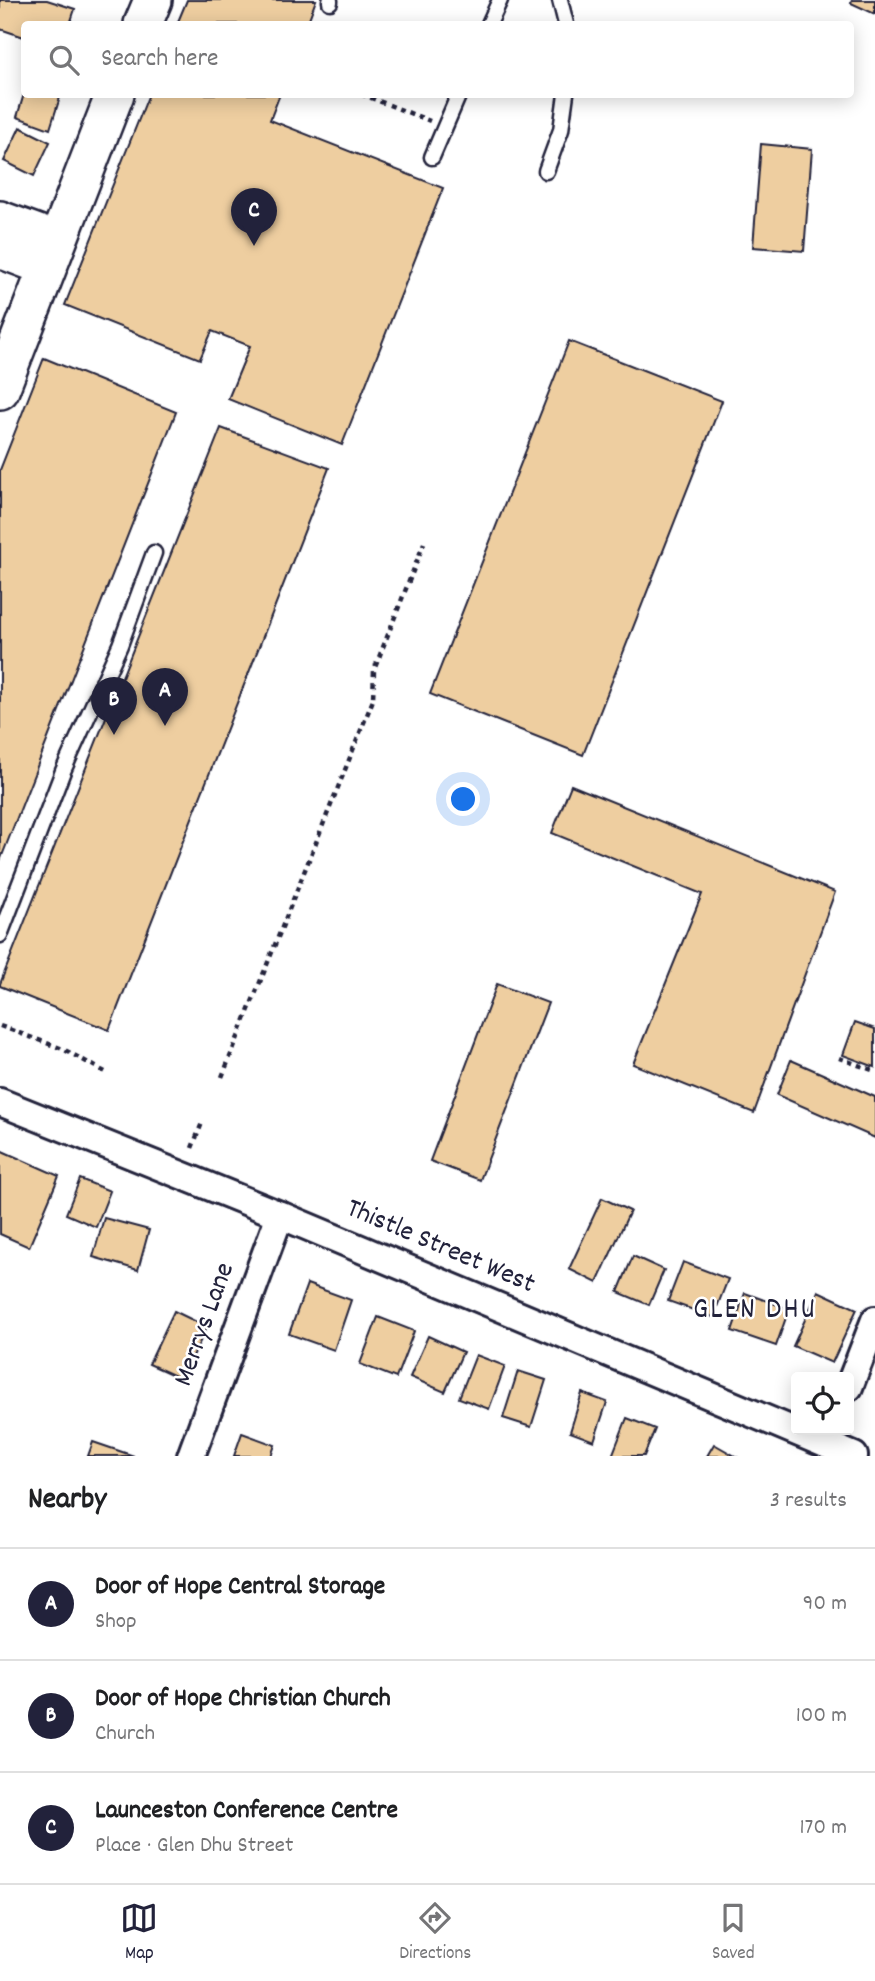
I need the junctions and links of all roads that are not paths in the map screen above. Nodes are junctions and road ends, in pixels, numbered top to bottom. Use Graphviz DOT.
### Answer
graph roads {
  1 [pos="500,0"];
  2 [pos="559,0"];
  3 [pos="490,21"];
  4 [pos="565,21"];
  5 [pos="113,98"];
  6 [pos="457,98"];
  7 [pos="565,98"];
  8 [pos="432,157"];
  9 [pos="546,171"];
  10 [pos="0,220"];
  11 [pos="0,249"];
  12 [pos="52,254"];
  13 [pos="0,390"];
  14 [pos="154,553"];
  15 [pos="0,935"];
  16 [pos="0,1102"];
  17 [pos="280,1215"];
  18 [pos="875,1320"];
  19 [pos="854,1374"];
  20 [pos="829,1437"];
  21 [pos="191,1456"];
  22 [pos="854,1456"];
  1 -- 3 [label="lane"];
  2 -- 4 [label="lane"];
  5 -- 12 [label="street"];
  6 -- 8 [label="lane"];
  7 -- 9 [label="lane"];
  10 -- 12 [label="street"];
  11 -- 12 [label="street"];
  12 -- 13 [label="street"];
  14 -- 15 [label="lane"];
  16 -- 17 [label="street, Thistle Street West"];
  17 -- 20 [label="street, Thistle Street West"];
  17 -- 21 [label="street, Merrys Lane"];
  18 -- 19 [label="street"];
  20 -- 22 [label="street, Thistle Street West"];
}
